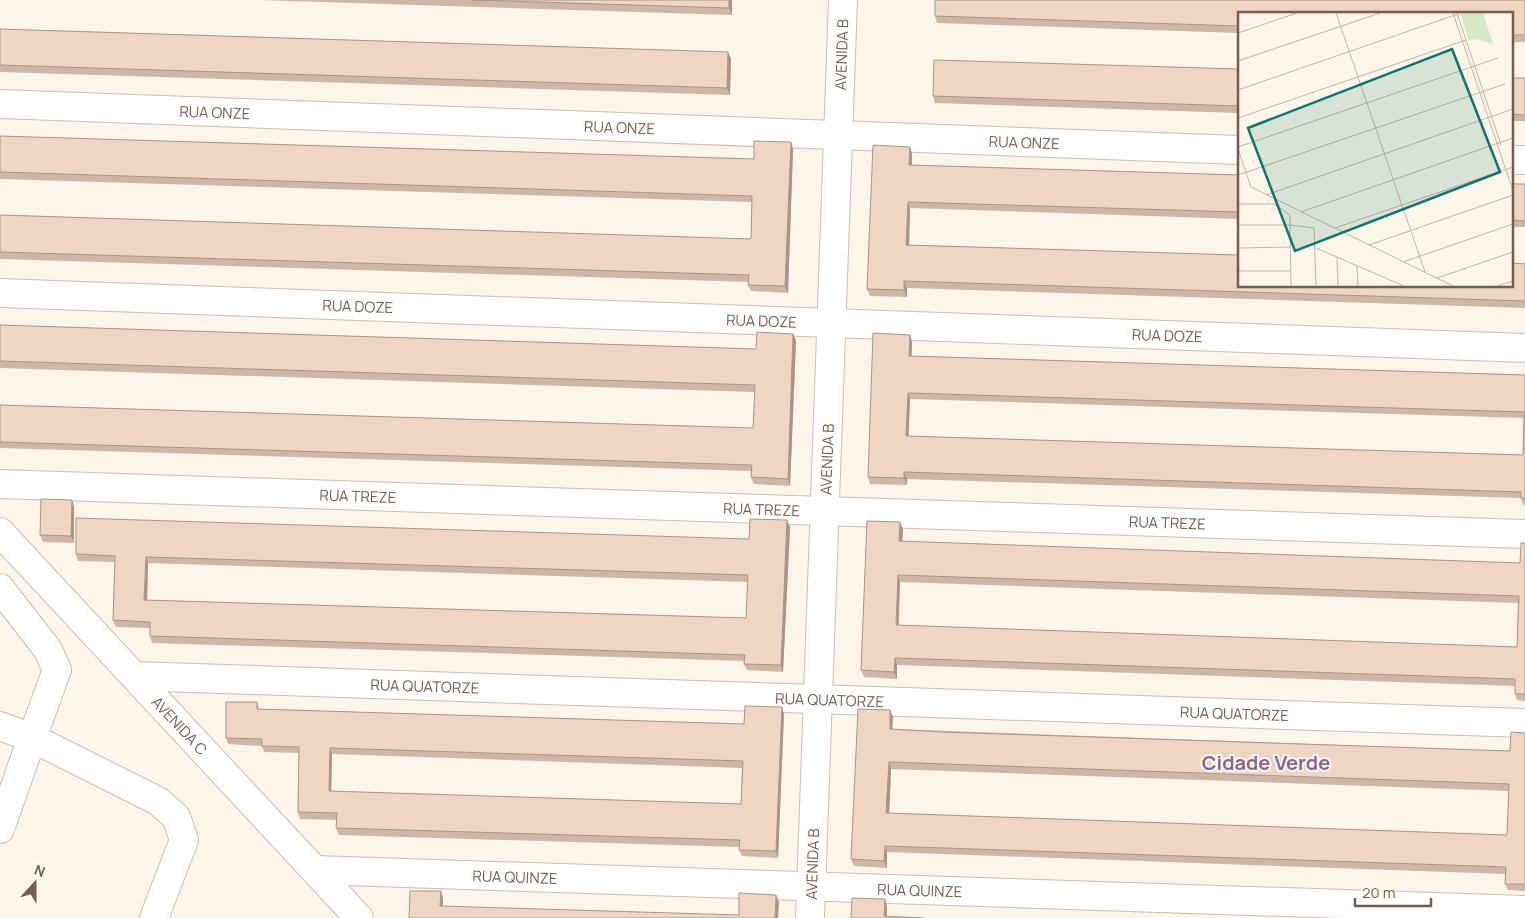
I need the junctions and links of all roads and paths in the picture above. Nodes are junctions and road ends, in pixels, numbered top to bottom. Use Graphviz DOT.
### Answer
graph roads {
  1 [pos="843,0"];
  2 [pos="0,104"];
  3 [pos="838,135"];
  4 [pos="1238,150"];
  5 [pos="1512,160"];
  6 [pos="1525,160"];
  7 [pos="0,293"];
  8 [pos="831,323"];
  9 [pos="1525,348"];
  10 [pos="0,484"];
  11 [pos="824,511"];
  12 [pos="0,532"];
  13 [pos="1525,534"];
  14 [pos="0,588"];
  15 [pos="134,676"];
  16 [pos="818,699"];
  17 [pos="1525,722"];
  18 [pos="0,726"];
  19 [pos="32,738"];
  20 [pos="0,829"];
  21 [pos="315,870"];
  22 [pos="811,887"];
  23 [pos="1525,910"];
  24 [pos="154,918"];
  25 [pos="359,918"];
  26 [pos="810,918"];
  1 -- 3 [label="street, AVENIDA B"];
  2 -- 3 [label="street, RUA ONZE"];
  3 -- 4 [label="street, RUA ONZE"];
  3 -- 8 [label="street, AVENIDA B"];
  5 -- 6 [label="street"];
  7 -- 8 [label="street, RUA DOZE"];
  8 -- 9 [label="street, RUA DOZE"];
  8 -- 11 [label="street, AVENIDA B"];
  10 -- 11 [label="street, RUA TREZE"];
  11 -- 13 [label="street, RUA TREZE"];
  11 -- 16 [label="street, AVENIDA B"];
  12 -- 15 [label="street, AVENIDA C"];
  14 -- 19 [label="street"];
  15 -- 16 [label="street, RUA QUATORZE"];
  15 -- 21 [label="street, AVENIDA C"];
  16 -- 17 [label="street, RUA QUATORZE"];
  16 -- 22 [label="street, AVENIDA B"];
  18 -- 19 [label="street"];
  19 -- 20 [label="street"];
  19 -- 24 [label="street"];
  21 -- 22 [label="street, RUA QUINZE"];
  21 -- 25 [label="street, AVENIDA C"];
  22 -- 23 [label="street, RUA QUINZE"];
  22 -- 26 [label="street, AVENIDA B"];
}
